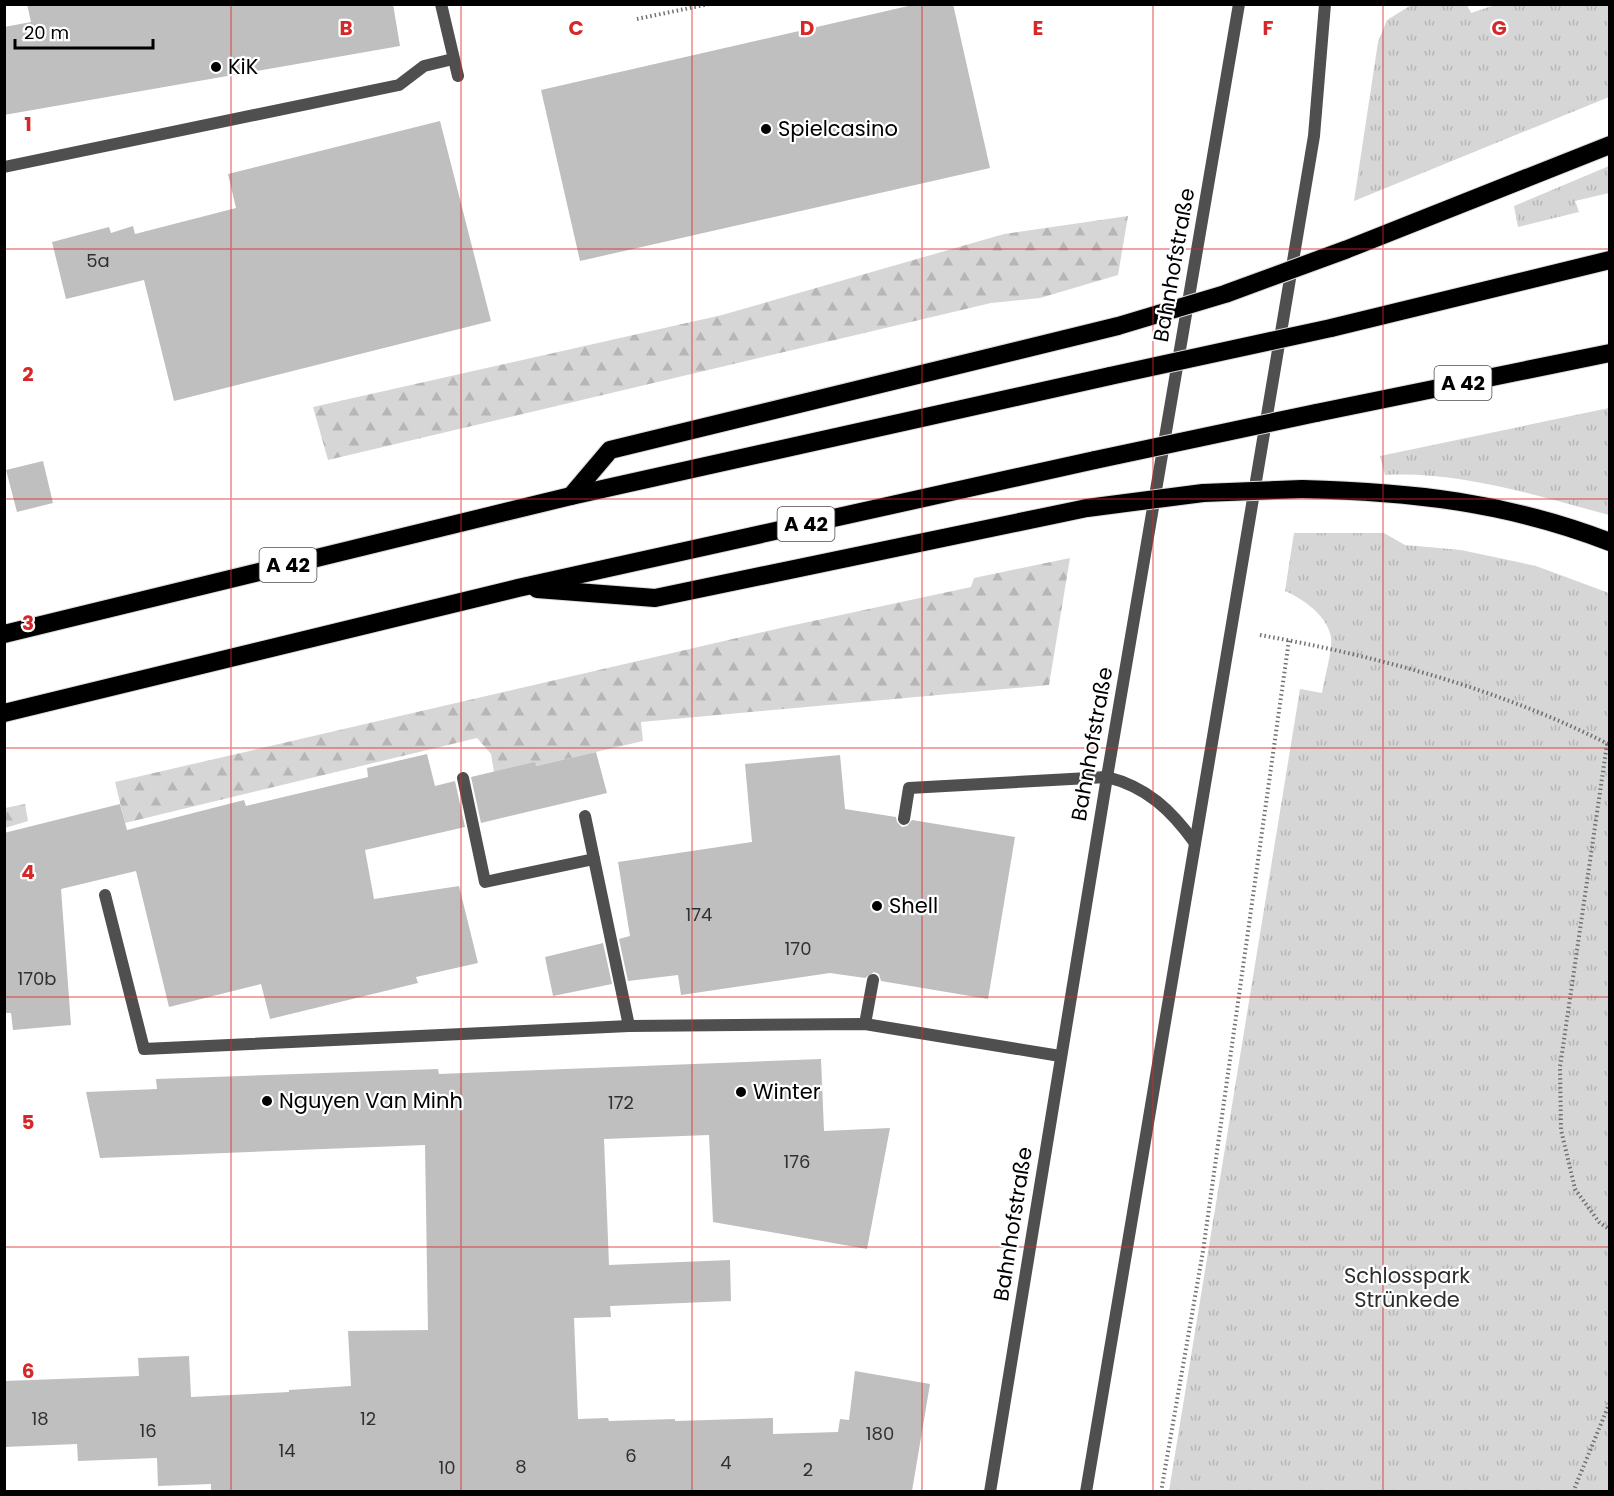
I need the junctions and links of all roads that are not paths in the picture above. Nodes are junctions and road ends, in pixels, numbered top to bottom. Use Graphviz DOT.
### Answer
graph roads {
  1 [pos="441,4"];
  2 [pos="1239,4"];
  3 [pos="1325,4"];
  4 [pos="453,59"];
  5 [pos="458,76"];
  6 [pos="1610,145"];
  7 [pos="4,167"];
  8 [pos="1610,260"];
  9 [pos="1610,353"];
  10 [pos="571,496"];
  11 [pos="1610,542"];
  12 [pos="518,588"];
  13 [pos="4,634"];
  14 [pos="4,713"];
  15 [pos="1107,777"];
  16 [pos="463,778"];
  17 [pos="585,816"];
  18 [pos="904,819"];
  19 [pos="1195,843"];
  20 [pos="594,859"];
  21 [pos="105,895"];
  22 [pos="873,980"];
  23 [pos="865,1024"];
  24 [pos="629,1026"];
  25 [pos="1060,1056"];
  26 [pos="990,1491"];
  27 [pos="1086,1491"];
  1 -- 4 [label="street"];
  2 -- 15 [label="street, Bahnhofstraße"];
  3 -- 19 [label="street"];
  4 -- 5 [label="street"];
  4 -- 7 [label="street"];
  6 -- 10 [label="highway, bridge"];
  8 -- 10 [label="highway, A 42, bridge"];
  9 -- 12 [label="highway, A 42, bridge"];
  10 -- 13 [label="highway, A 42"];
  11 -- 12 [label="highway, bridge"];
  12 -- 14 [label="highway, A 42"];
  15 -- 18 [label="street"];
  15 -- 19 [label="street"];
  15 -- 25 [label="street, Bahnhofstraße"];
  16 -- 20 [label="street"];
  17 -- 20 [label="street"];
  19 -- 27 [label="street"];
  20 -- 24 [label="street"];
  21 -- 24 [label="street"];
  22 -- 23 [label="street"];
  23 -- 24 [label="street"];
  23 -- 25 [label="street"];
  25 -- 26 [label="street, Bahnhofstraße"];
}
